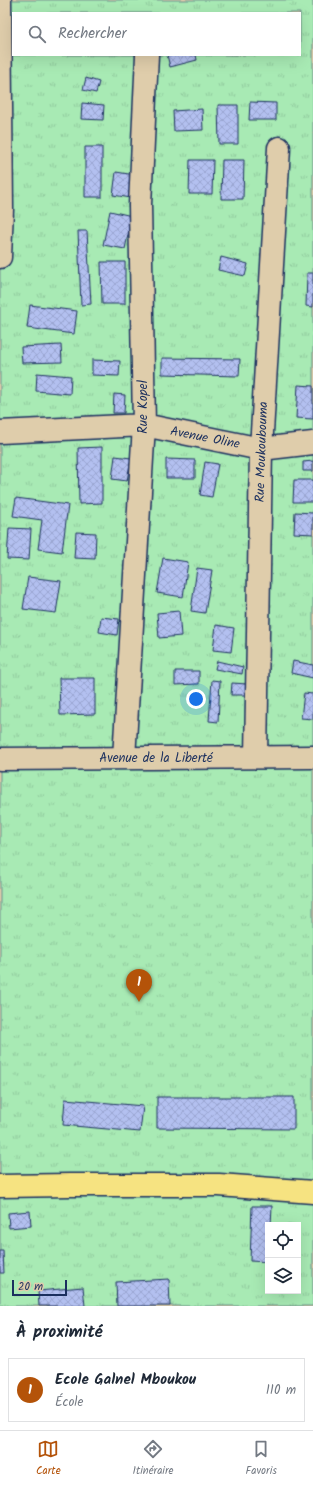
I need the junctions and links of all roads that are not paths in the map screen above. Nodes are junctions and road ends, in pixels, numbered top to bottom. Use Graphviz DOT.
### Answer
graph roads {
  1 [pos="0,0"];
  2 [pos="147,56"];
  3 [pos="279,148"];
  4 [pos="0,257"];
  5 [pos="144,426"];
  6 [pos="0,432"];
  7 [pos="313,443"];
  8 [pos="261,449"];
  9 [pos="256,757"];
  10 [pos="313,757"];
  11 [pos="124,758"];
  12 [pos="0,759"];
  13 [pos="0,1186"];
  14 [pos="313,1192"];
  1 -- 4 [label="street"];
  2 -- 5 [label="street, Rue Kopel"];
  3 -- 8 [label="street, Rue Moukoubouma"];
  5 -- 6 [label="street, Avenue Oline"];
  5 -- 8 [label="street, Avenue Oline"];
  5 -- 11 [label="street, Rue Kopel"];
  7 -- 8 [label="street, Avenue Oline"];
  8 -- 9 [label="street, Rue Moukoubouma"];
  9 -- 10 [label="street, Avenue de la Liberté"];
  9 -- 11 [label="street, Avenue de la Liberté"];
  11 -- 12 [label="street, Avenue de la Liberté"];
  13 -- 14 [label="main road"];
}
